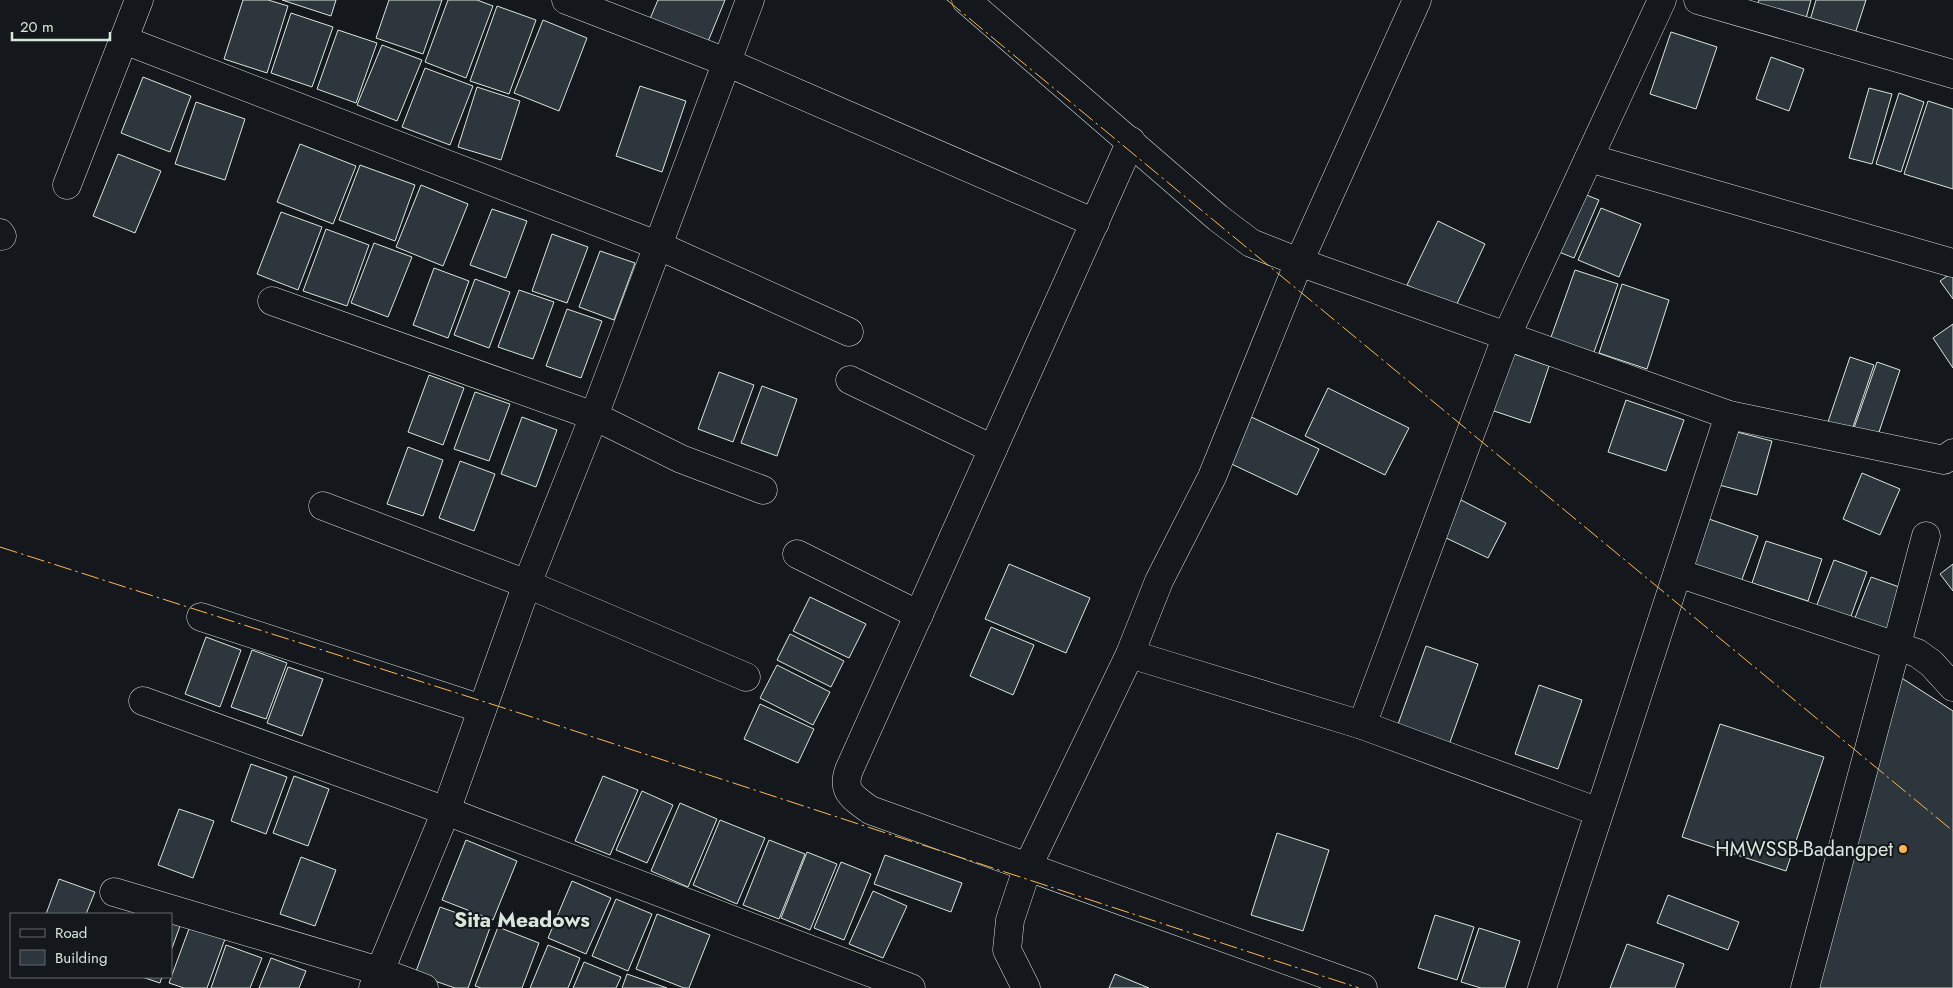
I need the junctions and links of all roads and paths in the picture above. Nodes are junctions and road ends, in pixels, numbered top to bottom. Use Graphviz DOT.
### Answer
graph roads {
  1 [pos="139,0"];
  2 [pos="566,0"];
  3 [pos="750,0"];
  4 [pos="966,0"];
  5 [pos="1416,0"];
  6 [pos="1662,0"];
  7 [pos="1698,0"];
  8 [pos="124,40"];
  9 [pos="726,62"];
  10 [pos="1953,74"];
  11 [pos="1131,141"];
  12 [pos="1589,158"];
  13 [pos="67,185"];
  14 [pos="1095,223"];
  15 [pos="657,245"];
  16 [pos="1298,262"];
  17 [pos="1953,264"];
  18 [pos="272,301"];
  19 [pos="850,332"];
  20 [pos="1507,335"];
  21 [pos="850,380"];
  22 [pos="1729,415"];
  23 [pos="594,416"];
  24 [pos="993,450"];
  25 [pos="1953,453"];
  26 [pos="763,490"];
  27 [pos="323,506"];
  28 [pos="1926,536"];
  29 [pos="796,554"];
  30 [pos="1678,573"];
  31 [pos="527,584"];
  32 [pos="919,615"];
  33 [pos="201,617"];
  34 [pos="1898,646"];
  35 [pos="1130,654"];
  36 [pos="746,677"];
  37 [pos="1953,687"];
  38 [pos="143,701"];
  39 [pos="482,709"];
  40 [pos="1362,725"];
  41 [pos="446,811"];
  42 [pos="1599,812"];
  43 [pos="1028,866"];
  44 [pos="114,892"];
  45 [pos="376,979"];
  46 [pos="424,988"];
  47 [pos="912,988"];
  48 [pos="1026,988"];
  49 [pos="1363,988"];
  50 [pos="1542,988"];
  51 [pos="1804,988"];
  1 -- 8 [label="street"];
  2 -- 9 [label="street"];
  3 -- 9 [label="street"];
  4 -- 11 [label="street"];
  5 -- 16 [label="street"];
  6 -- 12 [label="street"];
  7 -- 10 [label="street"];
  8 -- 13 [label="street"];
  8 -- 15 [label="street"];
  9 -- 14 [label="street"];
  9 -- 15 [label="street"];
  11 -- 14 [label="street"];
  11 -- 16 [label="street"];
  12 -- 17 [label="street"];
  12 -- 20 [label="street"];
  14 -- 24 [label="street"];
  15 -- 19 [label="street"];
  15 -- 23 [label="street"];
  16 -- 20 [label="street"];
  16 -- 35 [label="street"];
  18 -- 23 [label="street"];
  20 -- 22 [label="street"];
  20 -- 40 [label="street"];
  21 -- 24 [label="street"];
  22 -- 25 [label="street"];
  22 -- 30 [label="street"];
  23 -- 26 [label="street"];
  23 -- 31 [label="street"];
  24 -- 32 [label="street"];
  27 -- 31 [label="street"];
  28 -- 34 [label="street"];
  29 -- 32 [label="street"];
  30 -- 34 [label="street"];
  30 -- 42 [label="street"];
  31 -- 36 [label="street"];
  31 -- 39 [label="street"];
  32 -- 43 [label="street"];
  33 -- 39 [label="street"];
  34 -- 37 [label="street"];
  34 -- 51 [label="street"];
  35 -- 40 [label="street"];
  35 -- 43 [label="street"];
  38 -- 41 [label="street"];
  39 -- 41 [label="street"];
  40 -- 42 [label="street"];
  41 -- 45 [label="street"];
  41 -- 47 [label="street"];
  42 -- 50 [label="street"];
  43 -- 48 [label="street"];
  43 -- 49 [label="street"];
  44 -- 45 [label="street"];
  45 -- 46 [label="street"];
}
